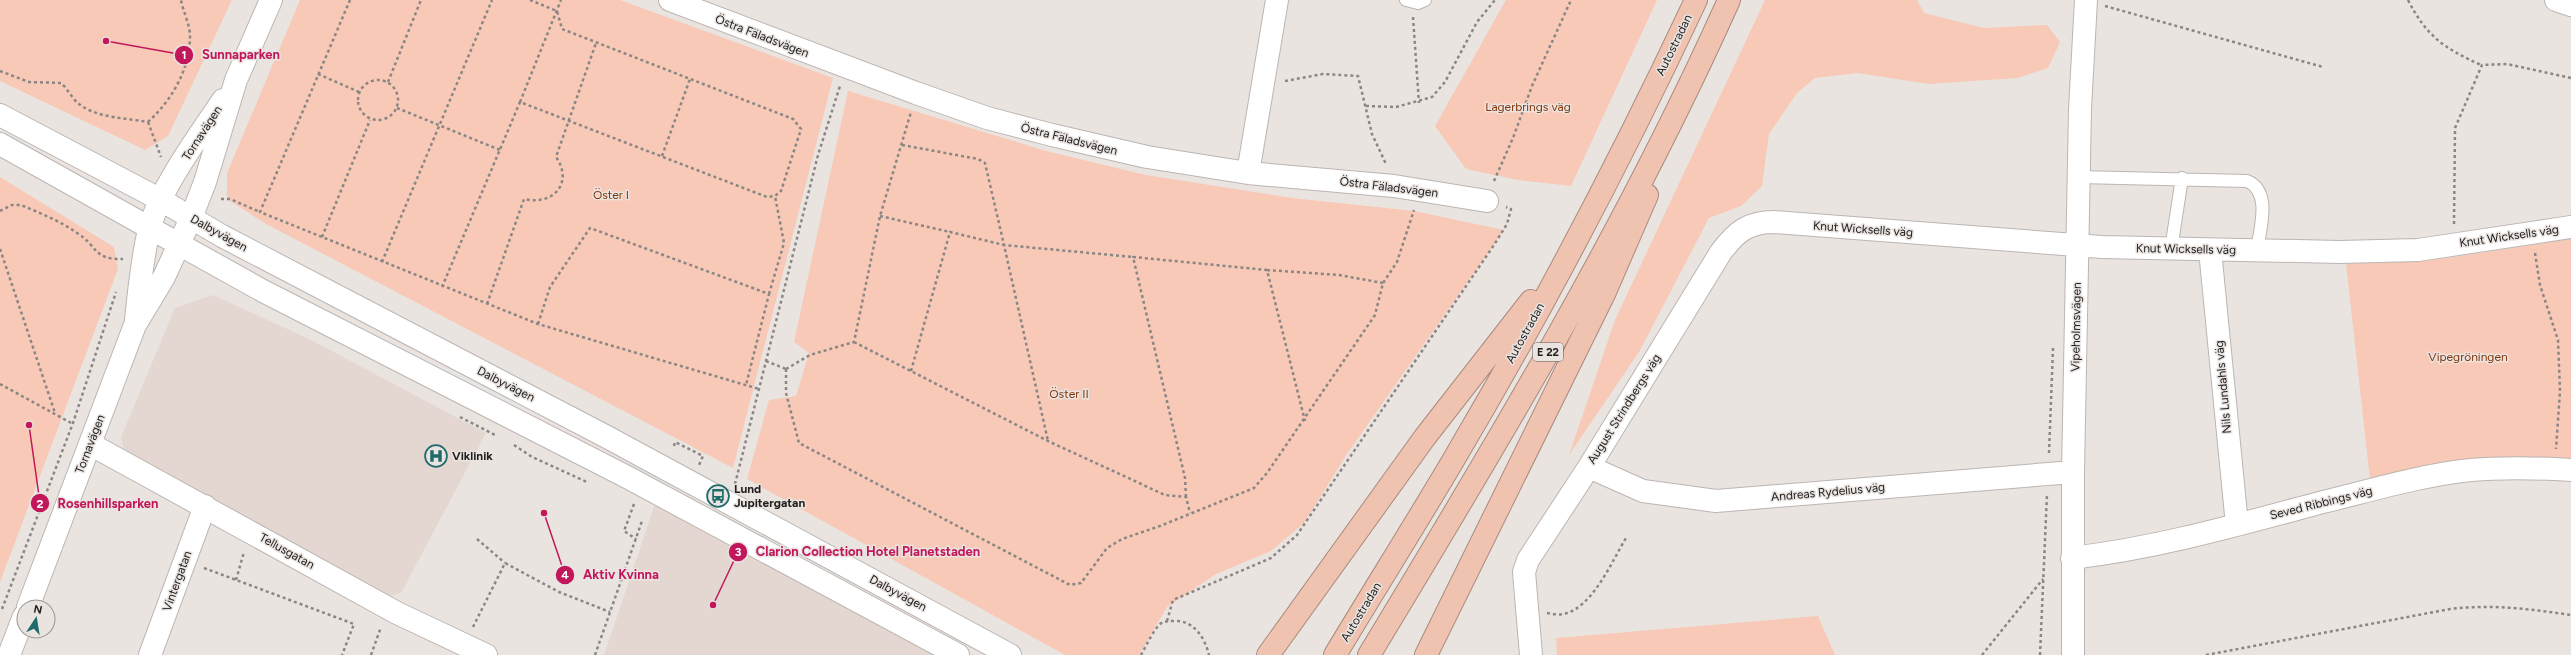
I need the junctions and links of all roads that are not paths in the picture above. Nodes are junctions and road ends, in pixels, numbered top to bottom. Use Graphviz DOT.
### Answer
graph roads {
  1 [pos="271,0"];
  2 [pos="670,0"];
  3 [pos="1277,0"];
  4 [pos="1425,0"];
  5 [pos="1696,0"];
  6 [pos="1729,0"];
  7 [pos="2086,0"];
  8 [pos="2556,0"];
  9 [pos="1409,1"];
  10 [pos="2571,5"];
  11 [pos="1711,40"];
  12 [pos="236,80"];
  13 [pos="0,115"];
  14 [pos="0,144"];
  15 [pos="1248,174"];
  16 [pos="2078,176"];
  17 [pos="2182,178"];
  18 [pos="161,200"];
  19 [pos="1487,201"];
  20 [pos="191,218"];
  21 [pos="1801,224"];
  22 [pos="2571,227"];
  23 [pos="150,228"];
  24 [pos="179,245"];
  25 [pos="2078,245"];
  26 [pos="2171,249"];
  27 [pos="2210,250"];
  28 [pos="2257,250"];
  29 [pos="1569,254"];
  30 [pos="135,325"];
  31 [pos="90,444"];
  32 [pos="1589,467"];
  33 [pos="2563,470"];
  34 [pos="2073,472"];
  35 [pos="205,506"];
  36 [pos="2237,525"];
  37 [pos="2072,558"];
  38 [pos="31,599"];
  39 [pos="16,637"];
  40 [pos="9,655"];
  41 [pos="150,655"];
  42 [pos="486,655"];
  43 [pos="958,655"];
  44 [pos="1010,655"];
  45 [pos="1268,655"];
  46 [pos="1335,655"];
  47 [pos="1369,655"];
  48 [pos="1426,655"];
  49 [pos="1531,655"];
  50 [pos="2073,655"];
  1 -- 12 [label="street, Tornavägen"];
  2 -- 15 [label="street, Östra Fäladsvägen"];
  3 -- 15 [label="street"];
  4 -- 9 [label="lane"];
  5 -- 29 [label="highway, Autostradan / E 22"];
  6 -- 11 [label="highway, E 22"];
  7 -- 16 [label="street, Vipeholmsvägen"];
  8 -- 10 [label="street"];
  11 -- 47 [label="highway, E 22"];
  11 -- 48 [label="highway"];
  12 -- 18 [label="street, Tornavägen"];
  12 -- 20 [label="street, Tornavägen"];
  13 -- 18 [label="street, Dalbyvägen"];
  14 -- 23 [label="street, Dalbyvägen"];
  15 -- 19 [label="street, Östra Fäladsvägen"];
  16 -- 17 [label="lane"];
  16 -- 25 [label="street, Vipeholmsvägen"];
  17 -- 26 [label="lane"];
  17 -- 28 [label="lane"];
  18 -- 20 [label="street, Dalbyvägen"];
  18 -- 23 [label="street, Tornavägen"];
  20 -- 24 [label="street, Tornavägen"];
  20 -- 44 [label="street, Dalbyvägen"];
  21 -- 25 [label="street, Knut Wicksells väg"];
  21 -- 32 [label="street, August Strindbergs väg"];
  22 -- 28 [label="street, Knut Wicksells väg"];
  23 -- 24 [label="street, Dalbyvägen"];
  23 -- 30 [label="street, Tornavägen"];
  24 -- 30 [label="street, Tornavägen"];
  24 -- 43 [label="street, Dalbyvägen"];
  25 -- 26 [label="street, Knut Wicksells väg"];
  25 -- 34 [label="street, Vipeholmsvägen"];
  26 -- 27 [label="street, Knut Wicksells väg"];
  27 -- 28 [label="street, Knut Wicksells väg"];
  27 -- 36 [label="street, Nils Lundahls väg"];
  29 -- 45 [label="highway"];
  29 -- 46 [label="highway, Autostradan / E 22"];
  30 -- 31 [label="street, Tornavägen"];
  31 -- 35 [label="street, Tellusgatan"];
  31 -- 38 [label="street, Tornavägen"];
  32 -- 34 [label="street, Andreas Rydelius väg"];
  32 -- 49 [label="street, August Strindbergs väg"];
  33 -- 36 [label="street, Seved Ribbings väg"];
  34 -- 37 [label="street, Vipeholmsvägen"];
  35 -- 41 [label="street, Vintergatan"];
  35 -- 42 [label="street, Tellusgatan"];
  36 -- 37 [label="street, Seved Ribbings väg"];
  37 -- 50 [label="street, Vipeholmsvägen"];
  39 -- 40 [label="street"];
}
